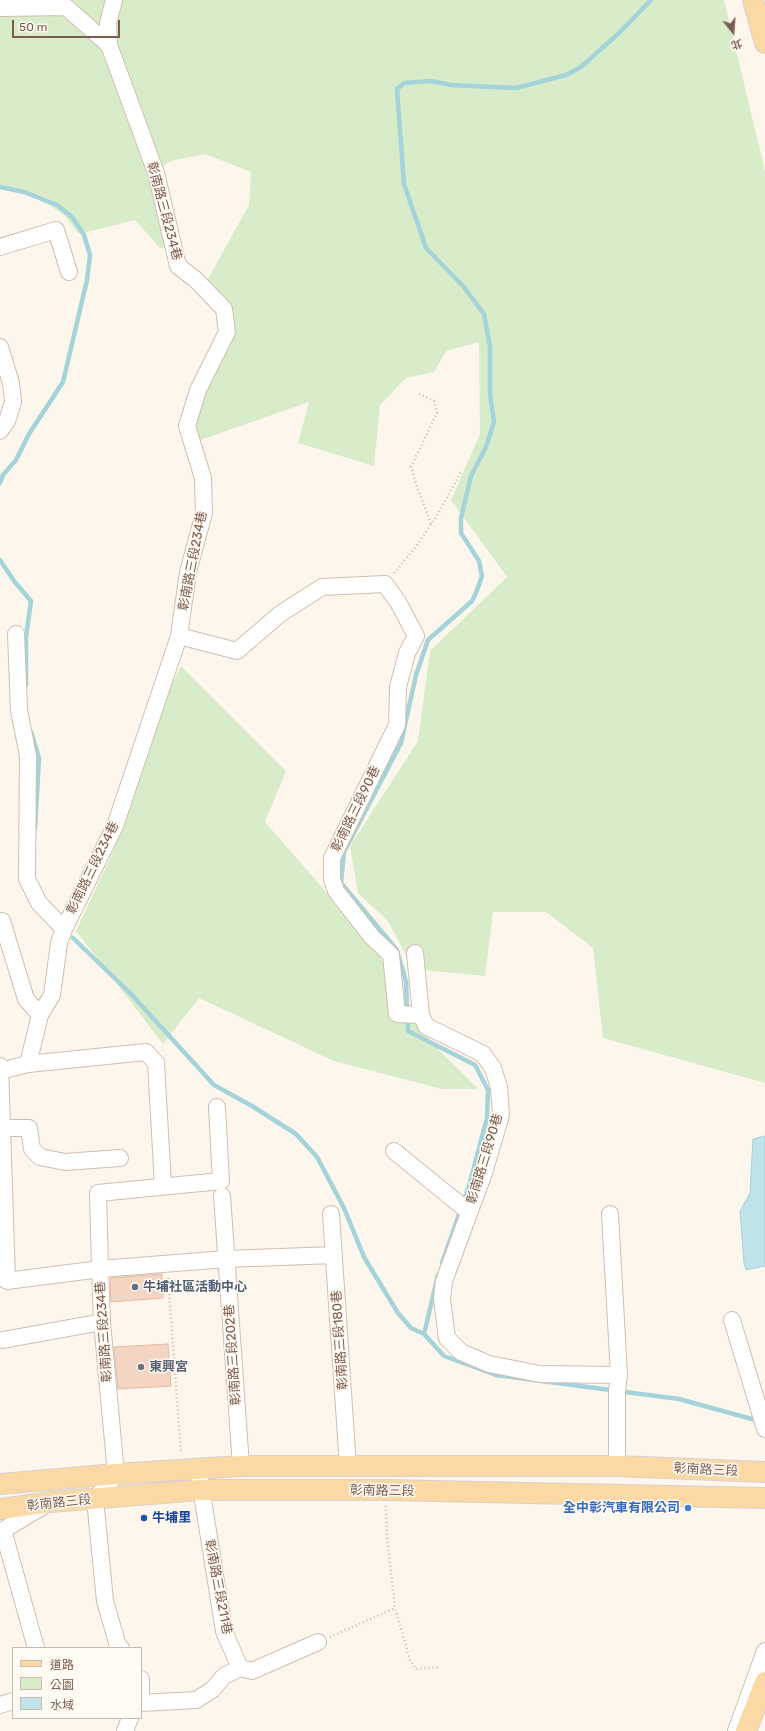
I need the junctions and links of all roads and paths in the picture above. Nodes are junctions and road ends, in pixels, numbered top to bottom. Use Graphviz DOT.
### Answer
graph roads {
  1 [pos="114,0"];
  2 [pos="753,0"];
  3 [pos="0,8"];
  4 [pos="765,43"];
  5 [pos="108,45"];
  6 [pos="0,247"];
  7 [pos="69,272"];
  8 [pos="0,347"];
  9 [pos="419,394"];
  10 [pos="0,431"];
  11 [pos="462,470"];
  12 [pos="431,524"];
  13 [pos="385,584"];
  14 [pos="16,634"];
  15 [pos="179,636"];
  16 [pos="2,921"];
  17 [pos="64,929"];
  18 [pos="415,953"];
  19 [pos="40,1015"];
  20 [pos="421,1015"];
  21 [pos="28,1064"];
  22 [pos="0,1069"];
  23 [pos="217,1107"];
  24 [pos="3,1128"];
  25 [pos="394,1151"];
  26 [pos="120,1158"];
  27 [pos="2,1186"];
  28 [pos="163,1186"];
  29 [pos="222,1196"];
  30 [pos="469,1212"];
  31 [pos="331,1214"];
  32 [pos="610,1214"];
  33 [pos="334,1255"];
  34 [pos="226,1259"];
  35 [pos="167,1264"];
  36 [pos="100,1269"];
  37 [pos="732,1320"];
  38 [pos="102,1322"];
  39 [pos="3,1340"];
  40 [pos="618,1388"];
  41 [pos="763,1422"];
  42 [pos="241,1466"];
  43 [pos="348,1466"];
  44 [pos="617,1466"];
  45 [pos="190,1470"];
  46 [pos="765,1472"];
  47 [pos="116,1474"];
  48 [pos="0,1484"];
  49 [pos="200,1490"];
  50 [pos="386,1490"];
  51 [pos="765,1498"];
  52 [pos="95,1499"];
  53 [pos="51,1502"];
  54 [pos="0,1509"];
  55 [pos="2,1531"];
  56 [pos="395,1608"];
  57 [pos="318,1642"];
  58 [pos="36,1647"];
  59 [pos="120,1647"];
  60 [pos="765,1651"];
  61 [pos="440,1667"];
  62 [pos="240,1668"];
  63 [pos="765,1682"];
  64 [pos="12,1701"];
  65 [pos="142,1703"];
  66 [pos="0,1705"];
  67 [pos="765,1716"];
  68 [pos="130,1719"];
  69 [pos="125,1731"];
  70 [pos="736,1731"];
  71 [pos="746,1731"];
  72 [pos="759,1731"];
  1 -- 5 [label="street, 彰南路三段234巷"];
  2 -- 4 [label="main road"];
  3 -- 5 [label="street"];
  5 -- 15 [label="street, 彰南路三段234巷"];
  6 -- 7 [label="street"];
  8 -- 10 [label="street"];
  9 -- 12 [label="path"];
  11 -- 12 [label="path"];
  12 -- 13 [label="path"];
  13 -- 15 [label="street"];
  13 -- 20 [label="street, 彰南路三段90巷"];
  14 -- 17 [label="street"];
  15 -- 17 [label="street, 彰南路三段234巷"];
  16 -- 19 [label="street"];
  17 -- 19 [label="street, 彰南路三段234巷"];
  18 -- 20 [label="street"];
  19 -- 21 [label="street, 彰南路三段234巷"];
  20 -- 30 [label="street, 彰南路三段90巷"];
  21 -- 22 [label="street"];
  21 -- 28 [label="street"];
  22 -- 24 [label="street, 彰南路三段234巷"];
  23 -- 28 [label="street"];
  24 -- 26 [label="street"];
  24 -- 27 [label="street, 彰南路三段234巷"];
  25 -- 30 [label="street"];
  27 -- 36 [label="street, 彰南路三段234巷"];
  28 -- 36 [label="street"];
  29 -- 34 [label="street, 彰南路三段202巷"];
  30 -- 40 [label="street, 彰南路三段90巷"];
  31 -- 33 [label="street, 彰南路三段180巷"];
  32 -- 40 [label="street"];
  33 -- 34 [label="street"];
  33 -- 43 [label="street, 彰南路三段180巷"];
  34 -- 35 [label="street"];
  34 -- 42 [label="street, 彰南路三段202巷"];
  35 -- 36 [label="street"];
  35 -- 45 [label="path"];
  36 -- 38 [label="street, 彰南路三段234巷"];
  37 -- 41 [label="street"];
  38 -- 39 [label="street"];
  38 -- 47 [label="street, 彰南路三段234巷"];
  40 -- 44 [label="street"];
  42 -- 43 [label="main road, 彰南路三段"];
  42 -- 45 [label="main road, 彰南路三段"];
  43 -- 44 [label="main road, 彰南路三段"];
  44 -- 46 [label="main road, 彰南路三段"];
  45 -- 47 [label="main road, 彰南路三段"];
  45 -- 49 [label="street, 彰南路三段211巷"];
  47 -- 48 [label="main road, 彰南路三段"];
  47 -- 52 [label="street"];
  49 -- 50 [label="main road, 彰南路三段"];
  49 -- 52 [label="main road, 彰南路三段"];
  49 -- 62 [label="street, 彰南路三段211巷"];
  50 -- 51 [label="main road, 彰南路三段"];
  50 -- 56 [label="path"];
  52 -- 53 [label="main road, 彰南路三段"];
  52 -- 59 [label="street"];
  53 -- 54 [label="main road, 彰南路三段"];
  53 -- 55 [label="street"];
  55 -- 58 [label="street"];
  56 -- 57 [label="path"];
  56 -- 61 [label="path"];
  57 -- 62 [label="street"];
  60 -- 70 [label="street"];
  62 -- 65 [label="street"];
  63 -- 71 [label="main road"];
  64 -- 66 [label="street"];
  67 -- 72 [label="main road"];
  68 -- 69 [label="street"];
}
